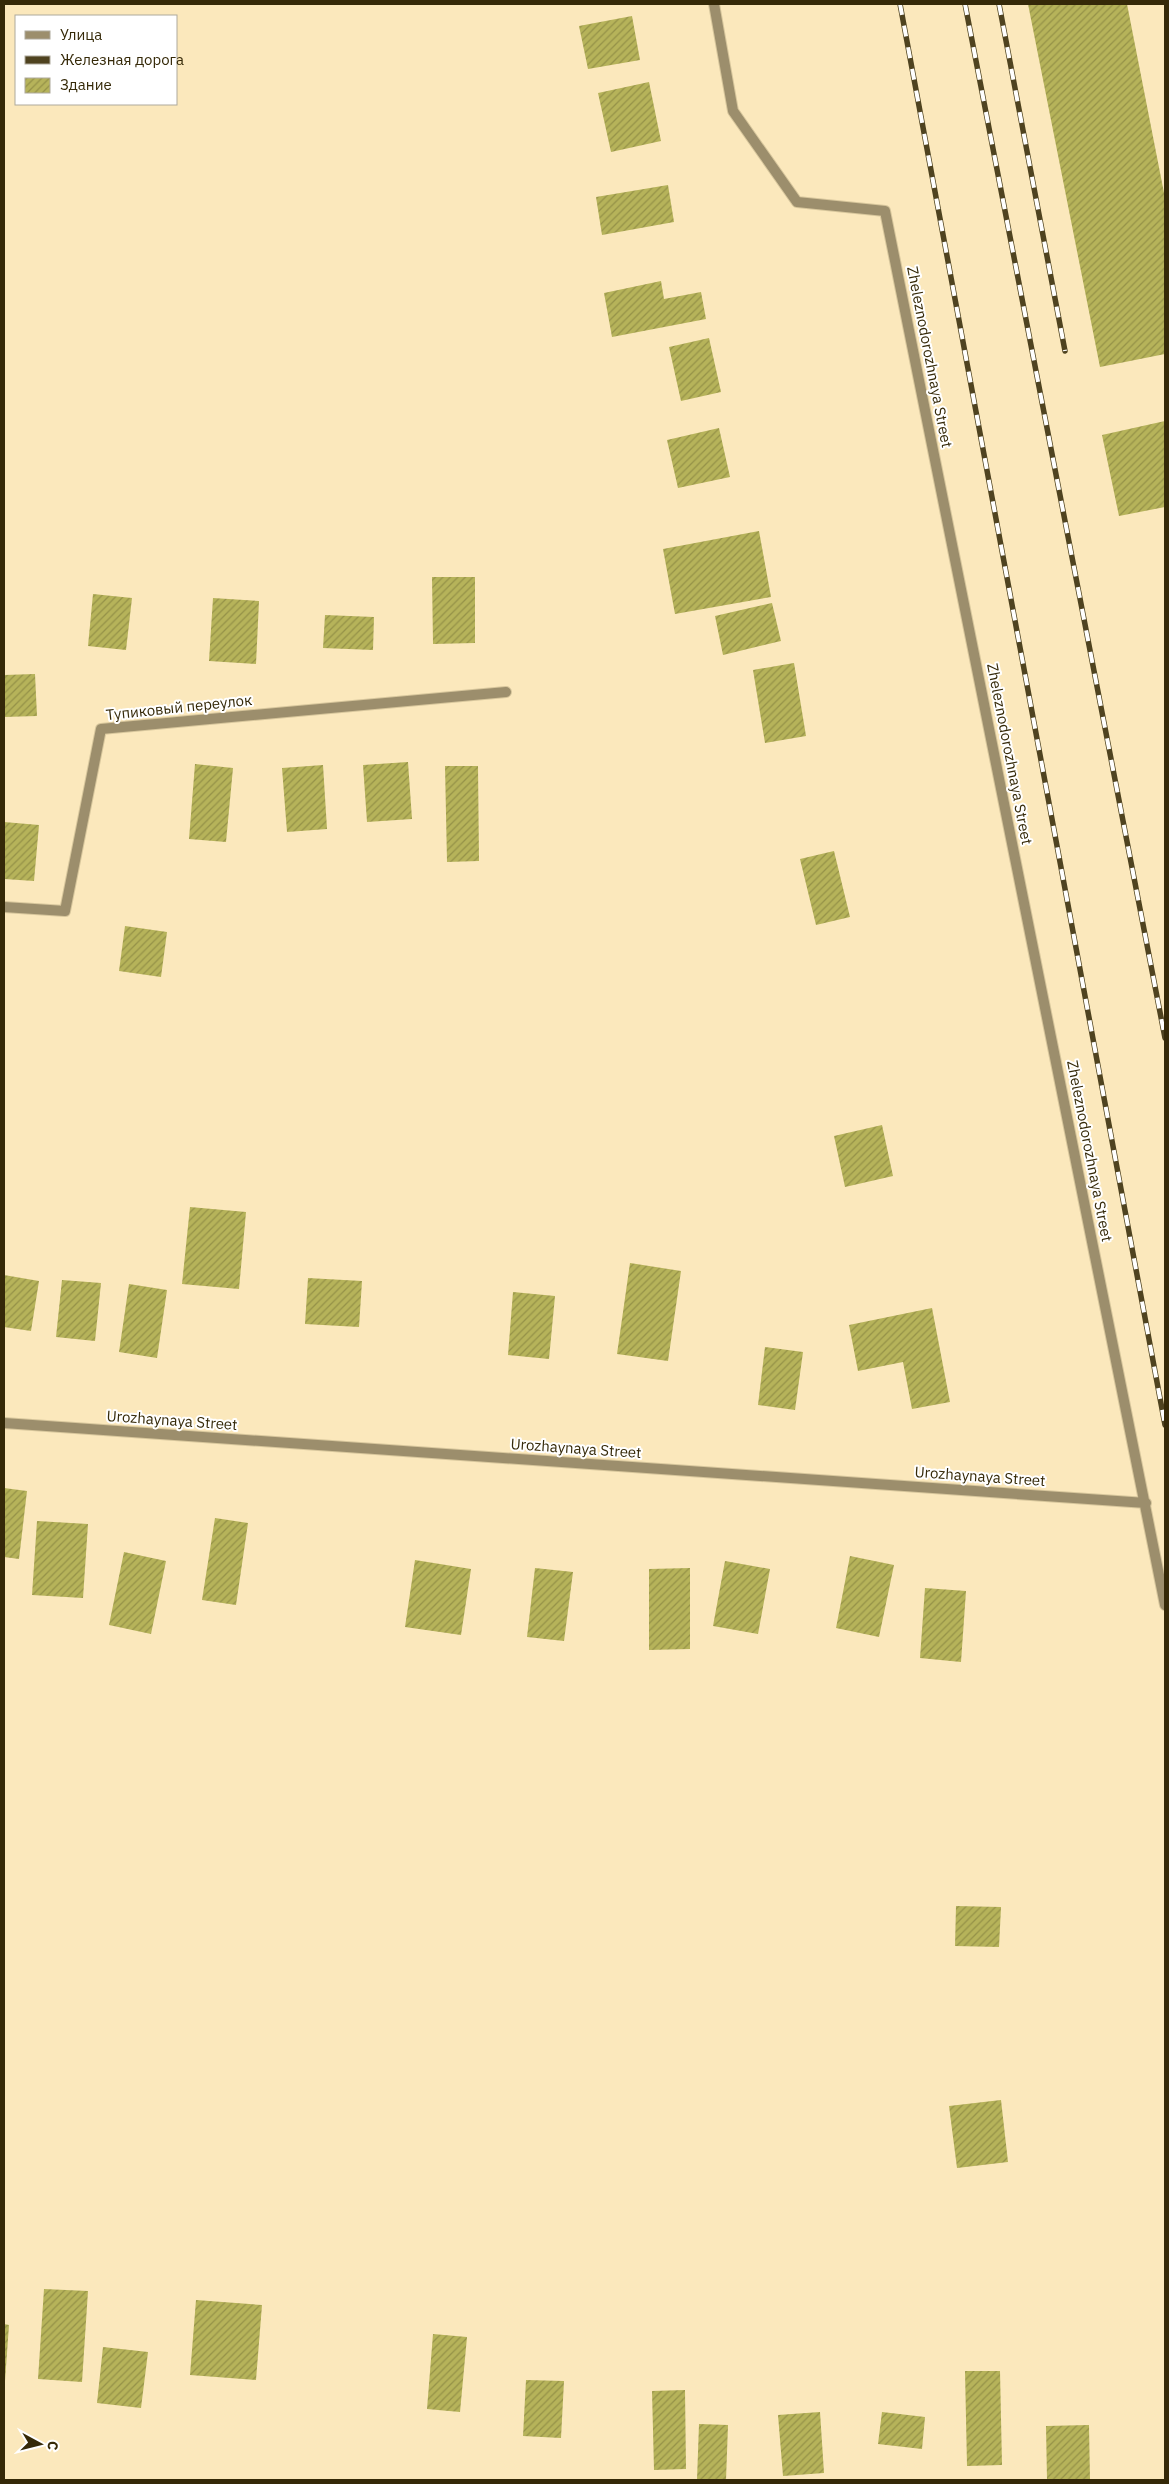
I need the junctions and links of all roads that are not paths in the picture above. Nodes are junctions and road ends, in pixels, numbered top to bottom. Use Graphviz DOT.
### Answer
graph roads {
  1 [pos="714,4"];
  2 [pos="506,692"];
  3 [pos="4,907"];
  4 [pos="4,1423"];
  5 [pos="1146,1503"];
  6 [pos="1165,1605"];
  1 -- 5 [label="street, Zheleznodorozhnaya Street"];
  2 -- 3 [label="street, Тупиковый переулок"];
  4 -- 5 [label="street, Urozhaynaya Street"];
  5 -- 6 [label="street, Zheleznodorozhnaya Street"];
}
